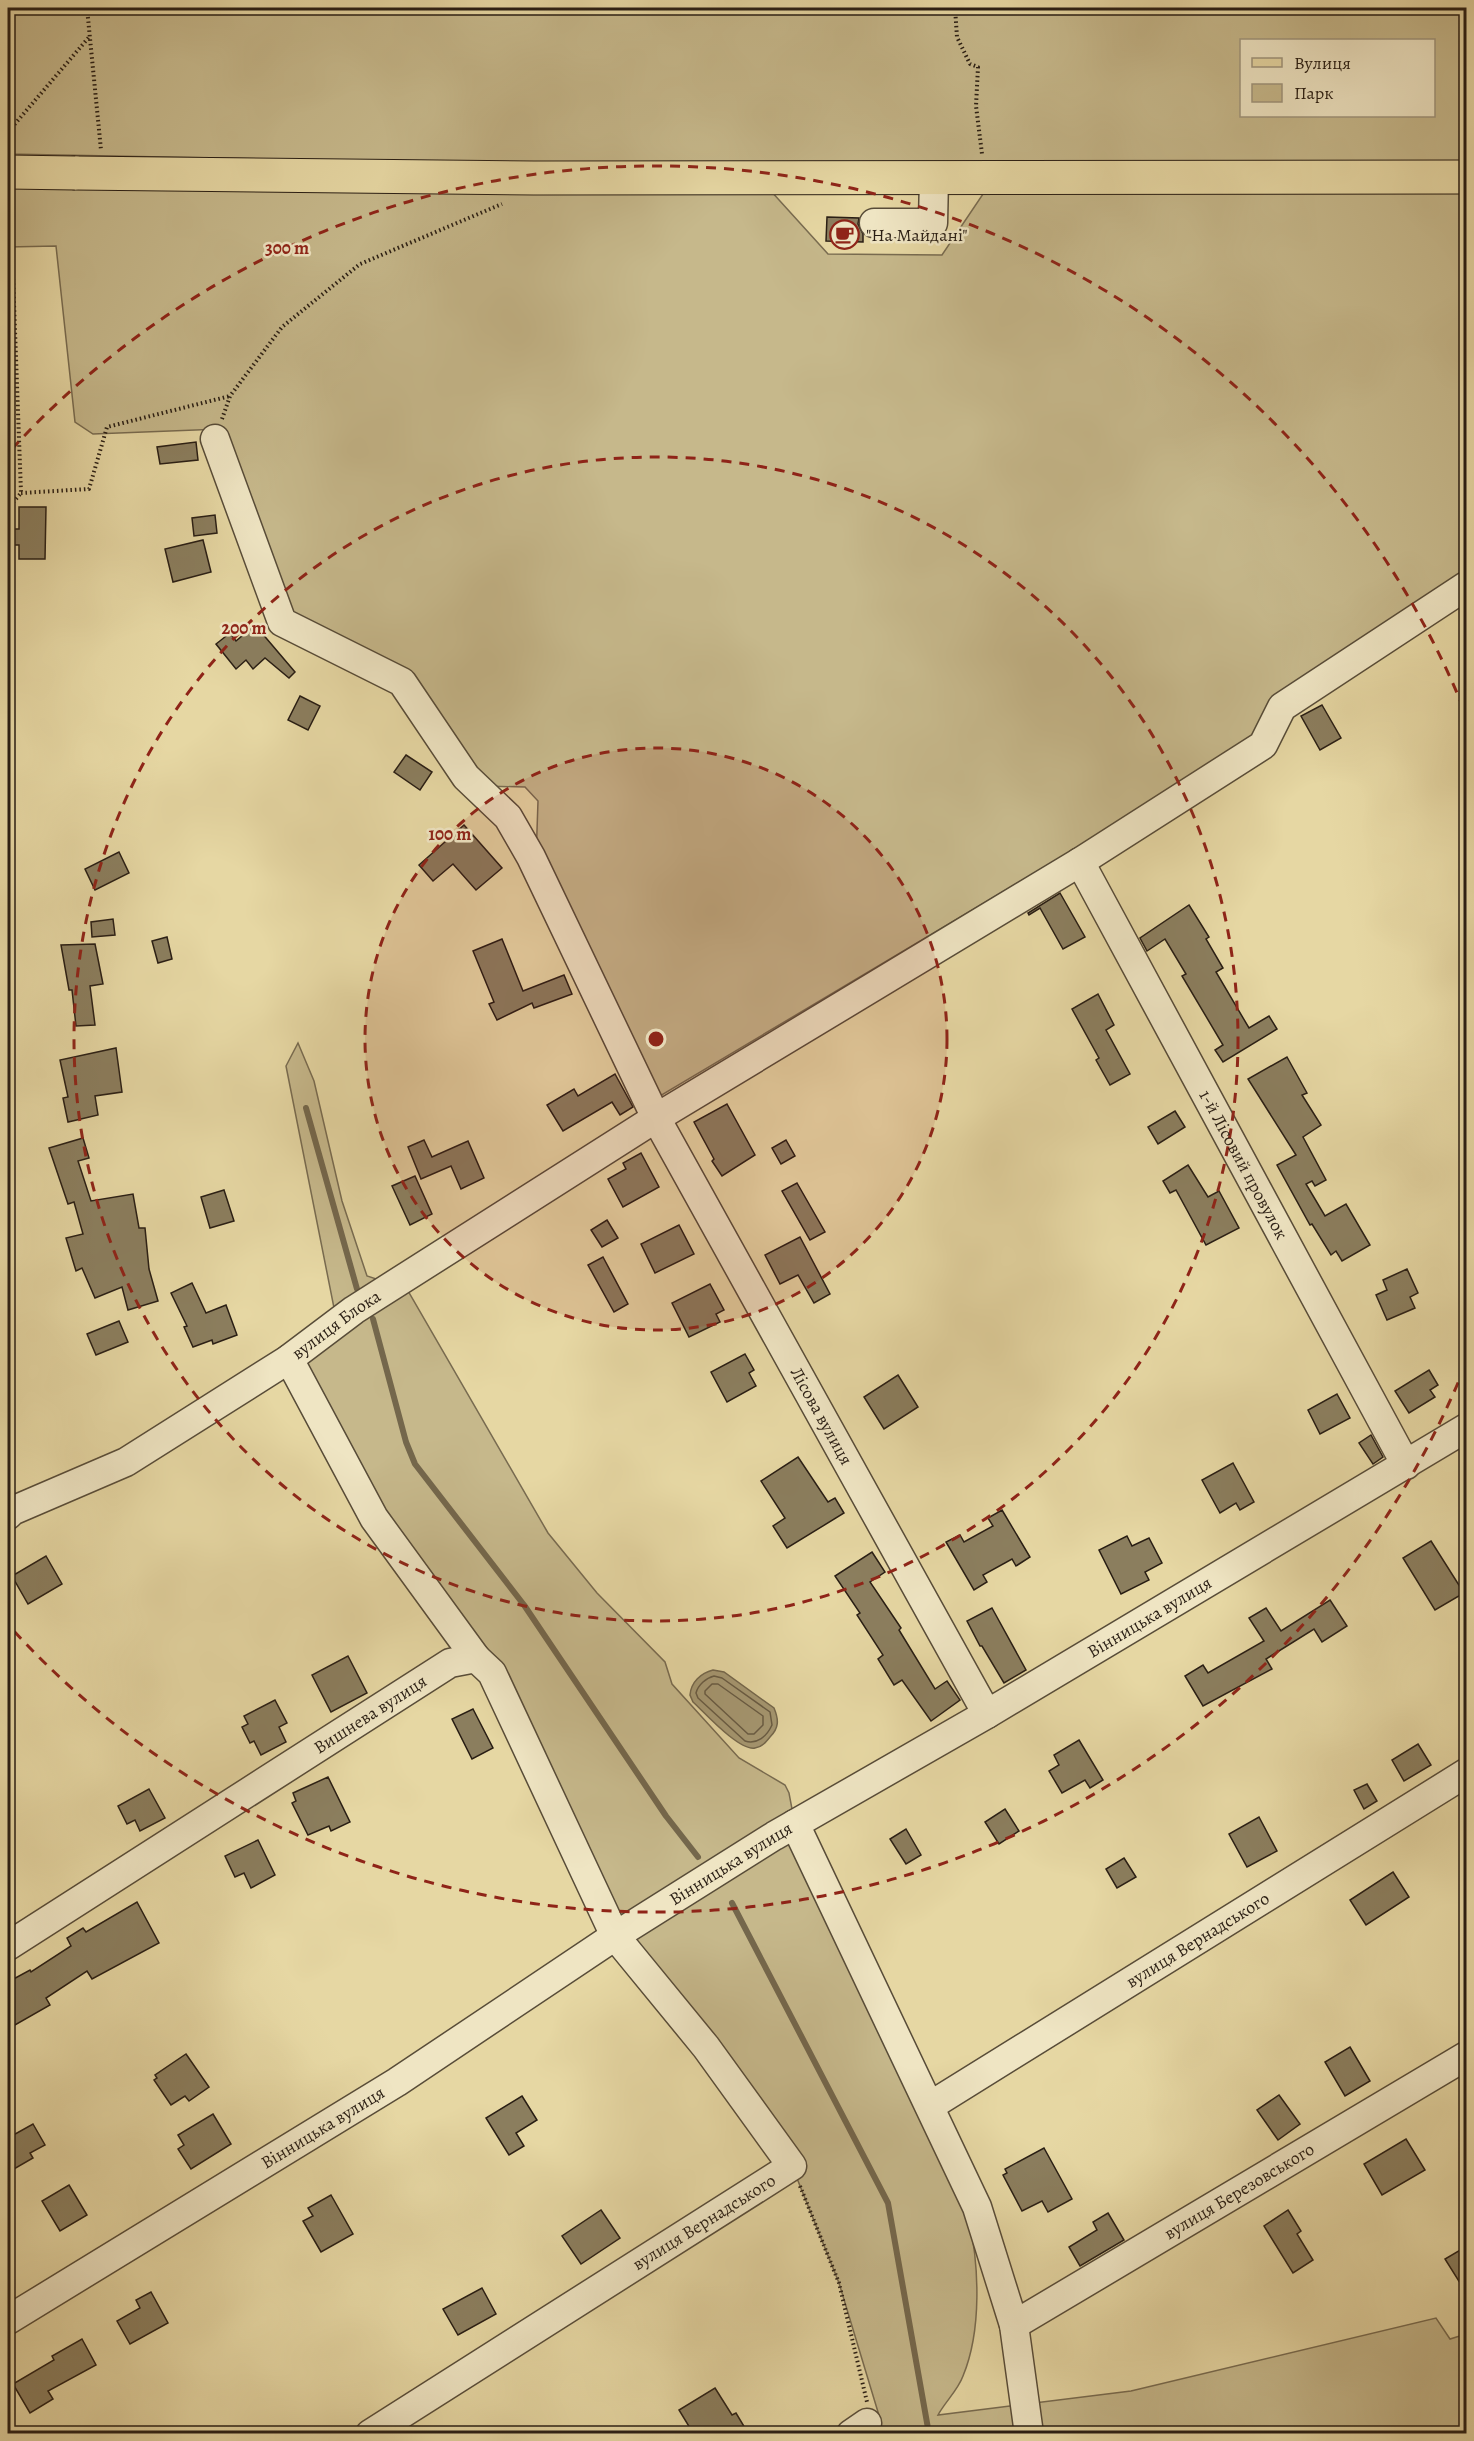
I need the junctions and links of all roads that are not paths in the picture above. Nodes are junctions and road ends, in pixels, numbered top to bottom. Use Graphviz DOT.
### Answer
graph roads {
  1 [pos="9,173"];
  2 [pos="1467,177"];
  3 [pos="934,178"];
  4 [pos="874,223"];
  5 [pos="215,439"];
  6 [pos="1467,586"];
  7 [pos="1080,862"];
  8 [pos="656,1118"];
  9 [pos="289,1359"];
  10 [pos="1467,1428"];
  11 [pos="1406,1465"];
  12 [pos="8,1515"];
  13 [pos="476,1658"];
  14 [pos="987,1714"];
  15 [pos="1467,1773"];
  16 [pos="795,1824"];
  17 [pos="615,1936"];
  18 [pos="8,1946"];
  19 [pos="1467,2056"];
  20 [pos="930,2106"];
  21 [pos="8,2320"];
  22 [pos="1014,2325"];
  23 [pos="370,2433"];
  24 [pos="1029,2433"];
  1 -- 3 [label="main road, bridge"];
  2 -- 3 [label="main road"];
  3 -- 4 [label="street"];
  5 -- 8 [label="street, Лісова вулиця"];
  6 -- 7 [label="street, вулиця Блока"];
  7 -- 8 [label="street, вулиця Блока"];
  7 -- 11 [label="street, 1-й Лісовий провулок"];
  8 -- 9 [label="street, вулиця Блока"];
  8 -- 14 [label="street, Лісова вулиця"];
  9 -- 12 [label="street, вулиця Блока"];
  9 -- 13 [label="street"];
  10 -- 11 [label="street, Вінницька вулиця"];
  11 -- 14 [label="street, Вінницька вулиця"];
  13 -- 17 [label="street"];
  13 -- 18 [label="street, Вишнева вулиця"];
  14 -- 16 [label="street, Вінницька вулиця"];
  15 -- 20 [label="street, вулиця Вернадського"];
  16 -- 17 [label="street, Вінницька вулиця"];
  16 -- 20 [label="street"];
  17 -- 21 [label="street, Вінницька вулиця"];
  17 -- 23 [label="street, вулиця Вернадського"];
  19 -- 22 [label="street, вулиця Березовського"];
  20 -- 22 [label="street"];
  22 -- 24 [label="street"];
}
